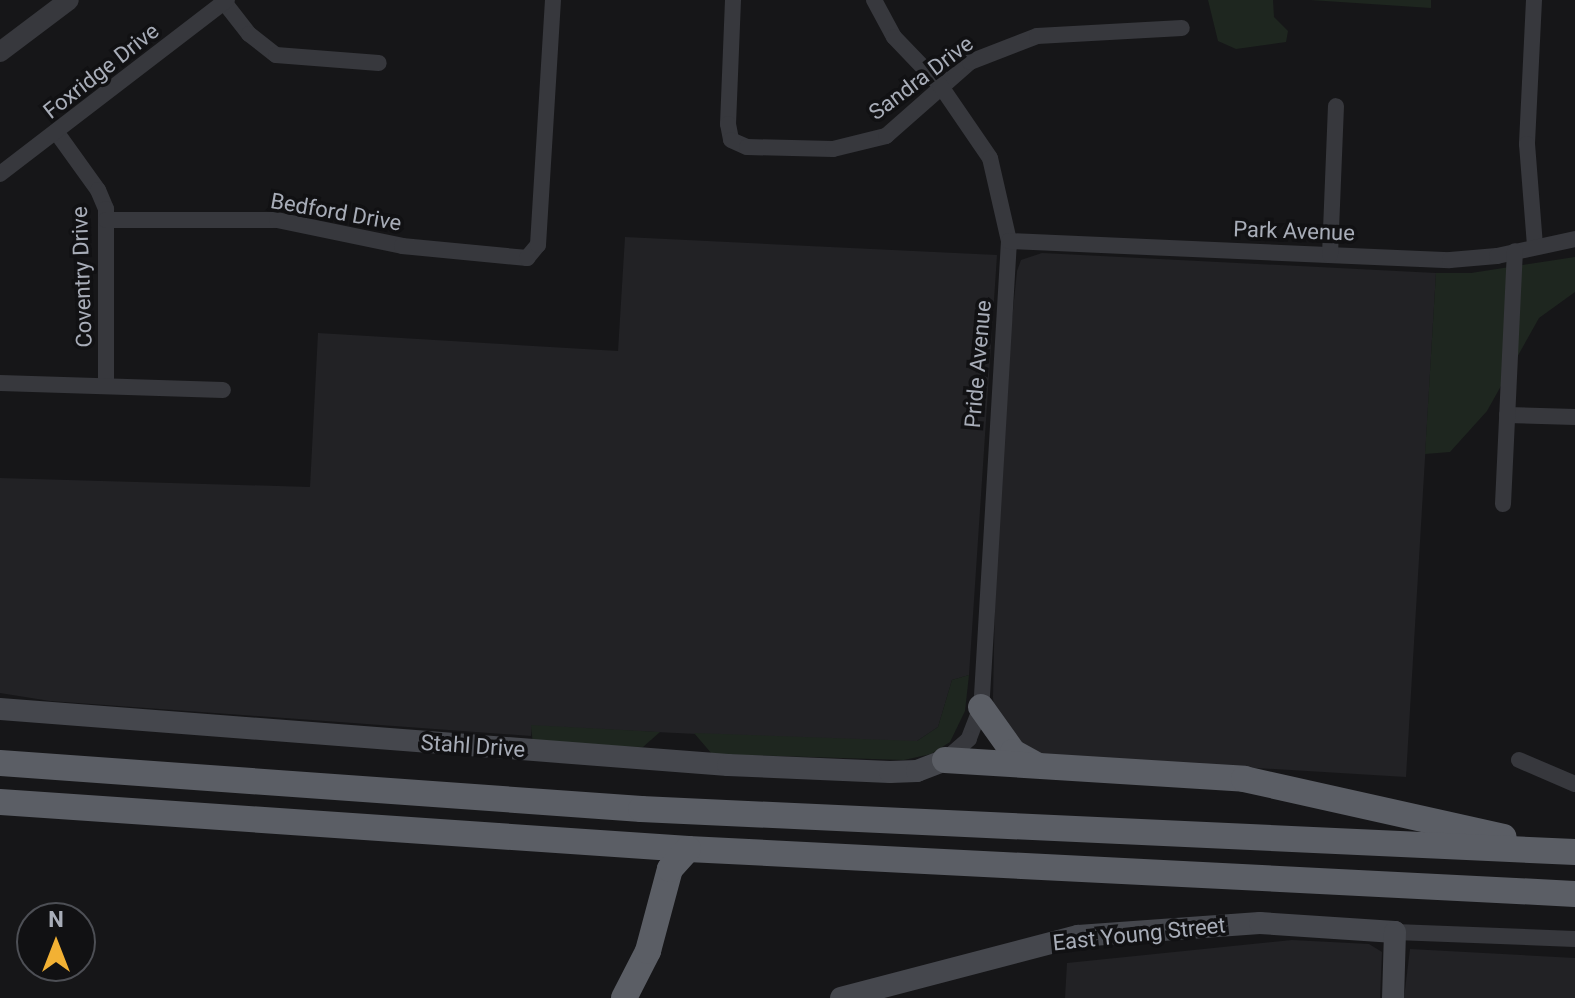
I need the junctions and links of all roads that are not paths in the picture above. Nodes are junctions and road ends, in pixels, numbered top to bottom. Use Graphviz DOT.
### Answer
graph roads {
  1 [pos="69,0"];
  2 [pos="553,0"];
  3 [pos="733,0"];
  4 [pos="874,0"];
  5 [pos="1534,0"];
  6 [pos="226,1"];
  7 [pos="1182,28"];
  8 [pos="0,52"];
  9 [pos="379,63"];
  10 [pos="940,85"];
  11 [pos="1336,106"];
  12 [pos="57,133"];
  13 [pos="0,174"];
  14 [pos="106,220"];
  15 [pos="1575,239"];
  16 [pos="1009,241"];
  17 [pos="1535,246"];
  18 [pos="1515,251"];
  19 [pos="1330,255"];
  20 [pos="0,383"];
  21 [pos="106,386"];
  22 [pos="223,390"];
  23 [pos="1507,415"];
  24 [pos="1575,417"];
  25 [pos="1503,504"];
  26 [pos="981,707"];
  27 [pos="0,709"];
  28 [pos="945,760"];
  29 [pos="1519,760"];
  30 [pos="0,763"];
  31 [pos="1036,765"];
  32 [pos="1575,784"];
  33 [pos="0,802"];
  34 [pos="688,849"];
  35 [pos="1574,852"];
  36 [pos="1575,894"];
  37 [pos="1395,932"];
  38 [pos="1575,939"];
  39 [pos="624,998"];
  40 [pos="841,998"];
  41 [pos="1393,998"];
  1 -- 8 [label="street"];
  2 -- 14 [label="street, Bedford Drive"];
  3 -- 10 [label="street, Sandra Drive"];
  4 -- 10 [label="street, Pride Avenue"];
  5 -- 17 [label="street"];
  6 -- 9 [label="street"];
  6 -- 12 [label="street, Foxridge Drive"];
  7 -- 10 [label="street, Sandra Drive"];
  10 -- 16 [label="street, Pride Avenue"];
  11 -- 19 [label="street"];
  12 -- 13 [label="street, Foxridge Drive"];
  12 -- 14 [label="street, Coventry Drive"];
  14 -- 21 [label="street, Coventry Drive"];
  15 -- 17 [label="street, Park Avenue"];
  16 -- 19 [label="street, Park Avenue"];
  16 -- 26 [label="street, Pride Avenue"];
  17 -- 18 [label="street, Park Avenue"];
  18 -- 19 [label="street, Park Avenue"];
  18 -- 23 [label="street"];
  20 -- 21 [label="street"];
  21 -- 22 [label="street"];
  23 -- 24 [label="street"];
  23 -- 25 [label="street"];
  26 -- 28 [label="street, Pride Avenue"];
  26 -- 31 [label="highway"];
  27 -- 28 [label="main road, Stahl Drive"];
  28 -- 31 [label="highway"];
  29 -- 32 [label="street"];
  30 -- 35 [label="highway"];
  31 -- 35 [label="highway"];
  33 -- 34 [label="highway"];
  34 -- 36 [label="highway"];
  34 -- 39 [label="highway"];
  37 -- 38 [label="street"];
  37 -- 40 [label="main road, East Young Street"];
  37 -- 41 [label="main road"];
}
